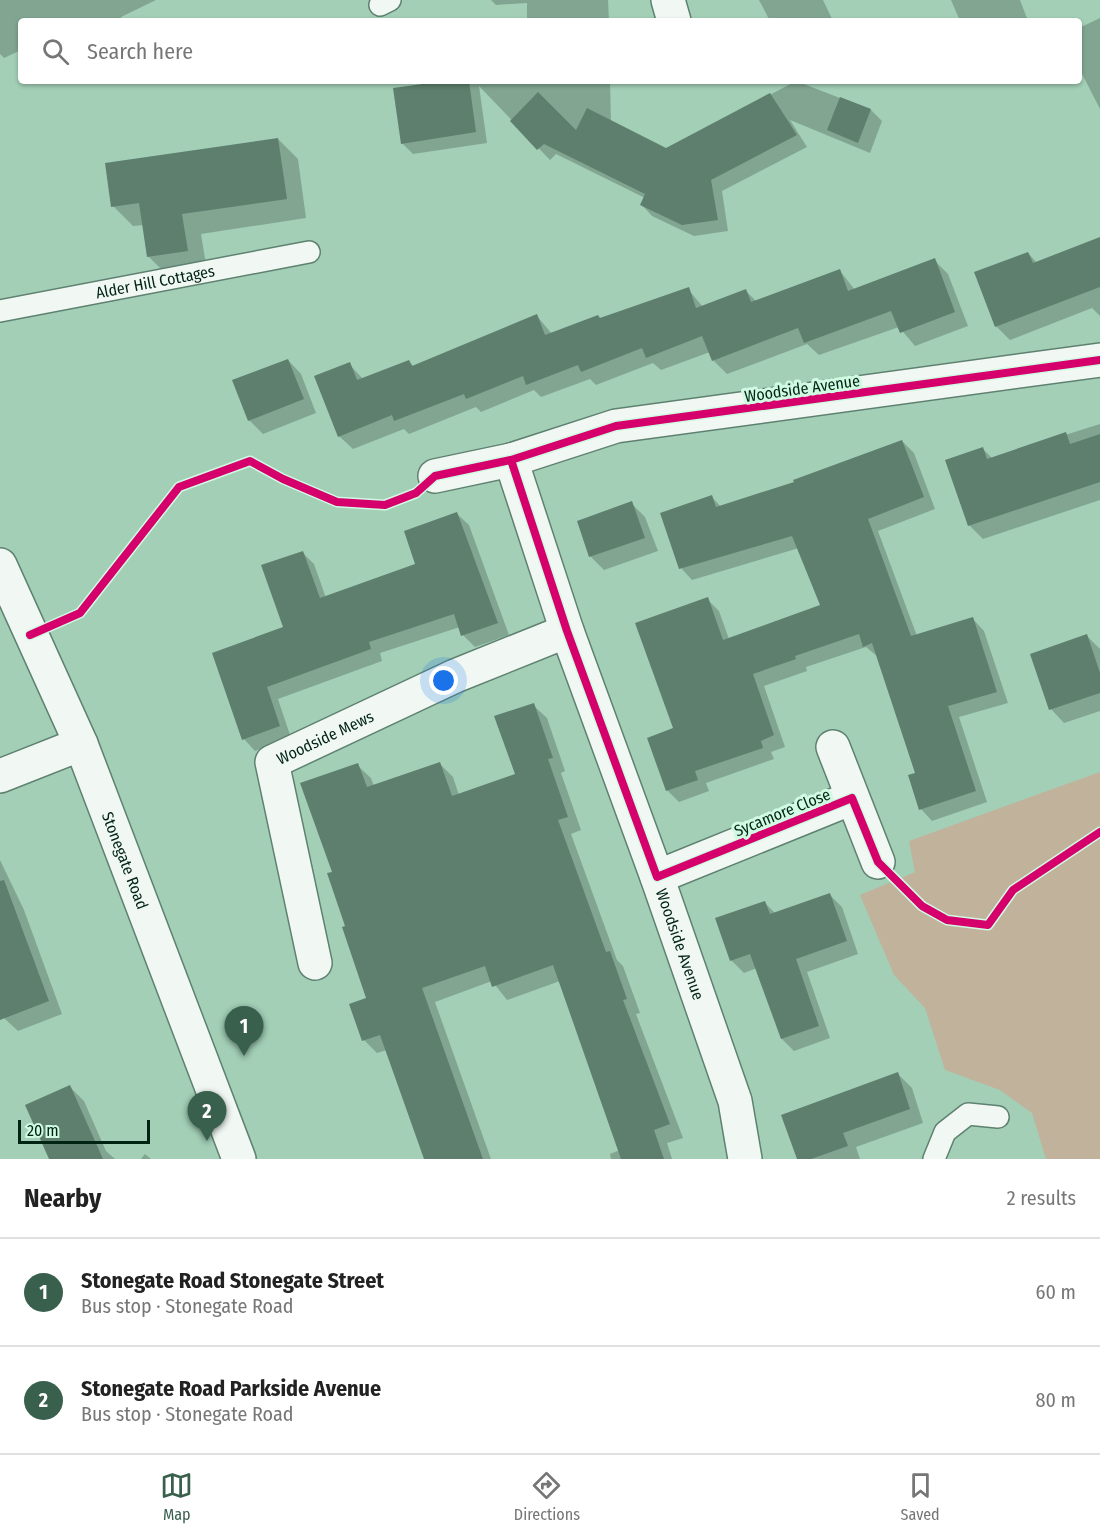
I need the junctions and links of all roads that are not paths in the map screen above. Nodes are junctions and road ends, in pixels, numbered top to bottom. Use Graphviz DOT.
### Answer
graph roads {
  1 [pos="668,0"];
  2 [pos="673,18"];
  3 [pos="309,252"];
  4 [pos="0,311"];
  5 [pos="1100,360"];
  6 [pos="511,460"];
  7 [pos="435,476"];
  8 [pos="0,565"];
  9 [pos="567,631"];
  10 [pos="81,744"];
  11 [pos="833,747"];
  12 [pos="0,776"];
  13 [pos="852,798"];
  14 [pos="878,862"];
  15 [pos="657,877"];
  16 [pos="315,963"];
  17 [pos="998,1117"];
  18 [pos="239,1159"];
  19 [pos="745,1159"];
  20 [pos="934,1159"];
  1 -- 2 [label="street"];
  3 -- 4 [label="lane, Alder Hill Cottages"];
  5 -- 6 [label="street, Woodside Avenue"];
  6 -- 7 [label="street, Woodside Avenue"];
  6 -- 9 [label="street, Woodside Avenue"];
  8 -- 10 [label="street, Stonegate Road"];
  9 -- 15 [label="street, Woodside Avenue"];
  9 -- 16 [label="street, Woodside Mews"];
  10 -- 12 [label="street"];
  10 -- 18 [label="street, Stonegate Road"];
  11 -- 13 [label="street, Sycamore Close"];
  13 -- 14 [label="street, Sycamore Close"];
  13 -- 15 [label="street, Sycamore Close"];
  15 -- 19 [label="street, Woodside Avenue"];
  17 -- 20 [label="lane"];
}
